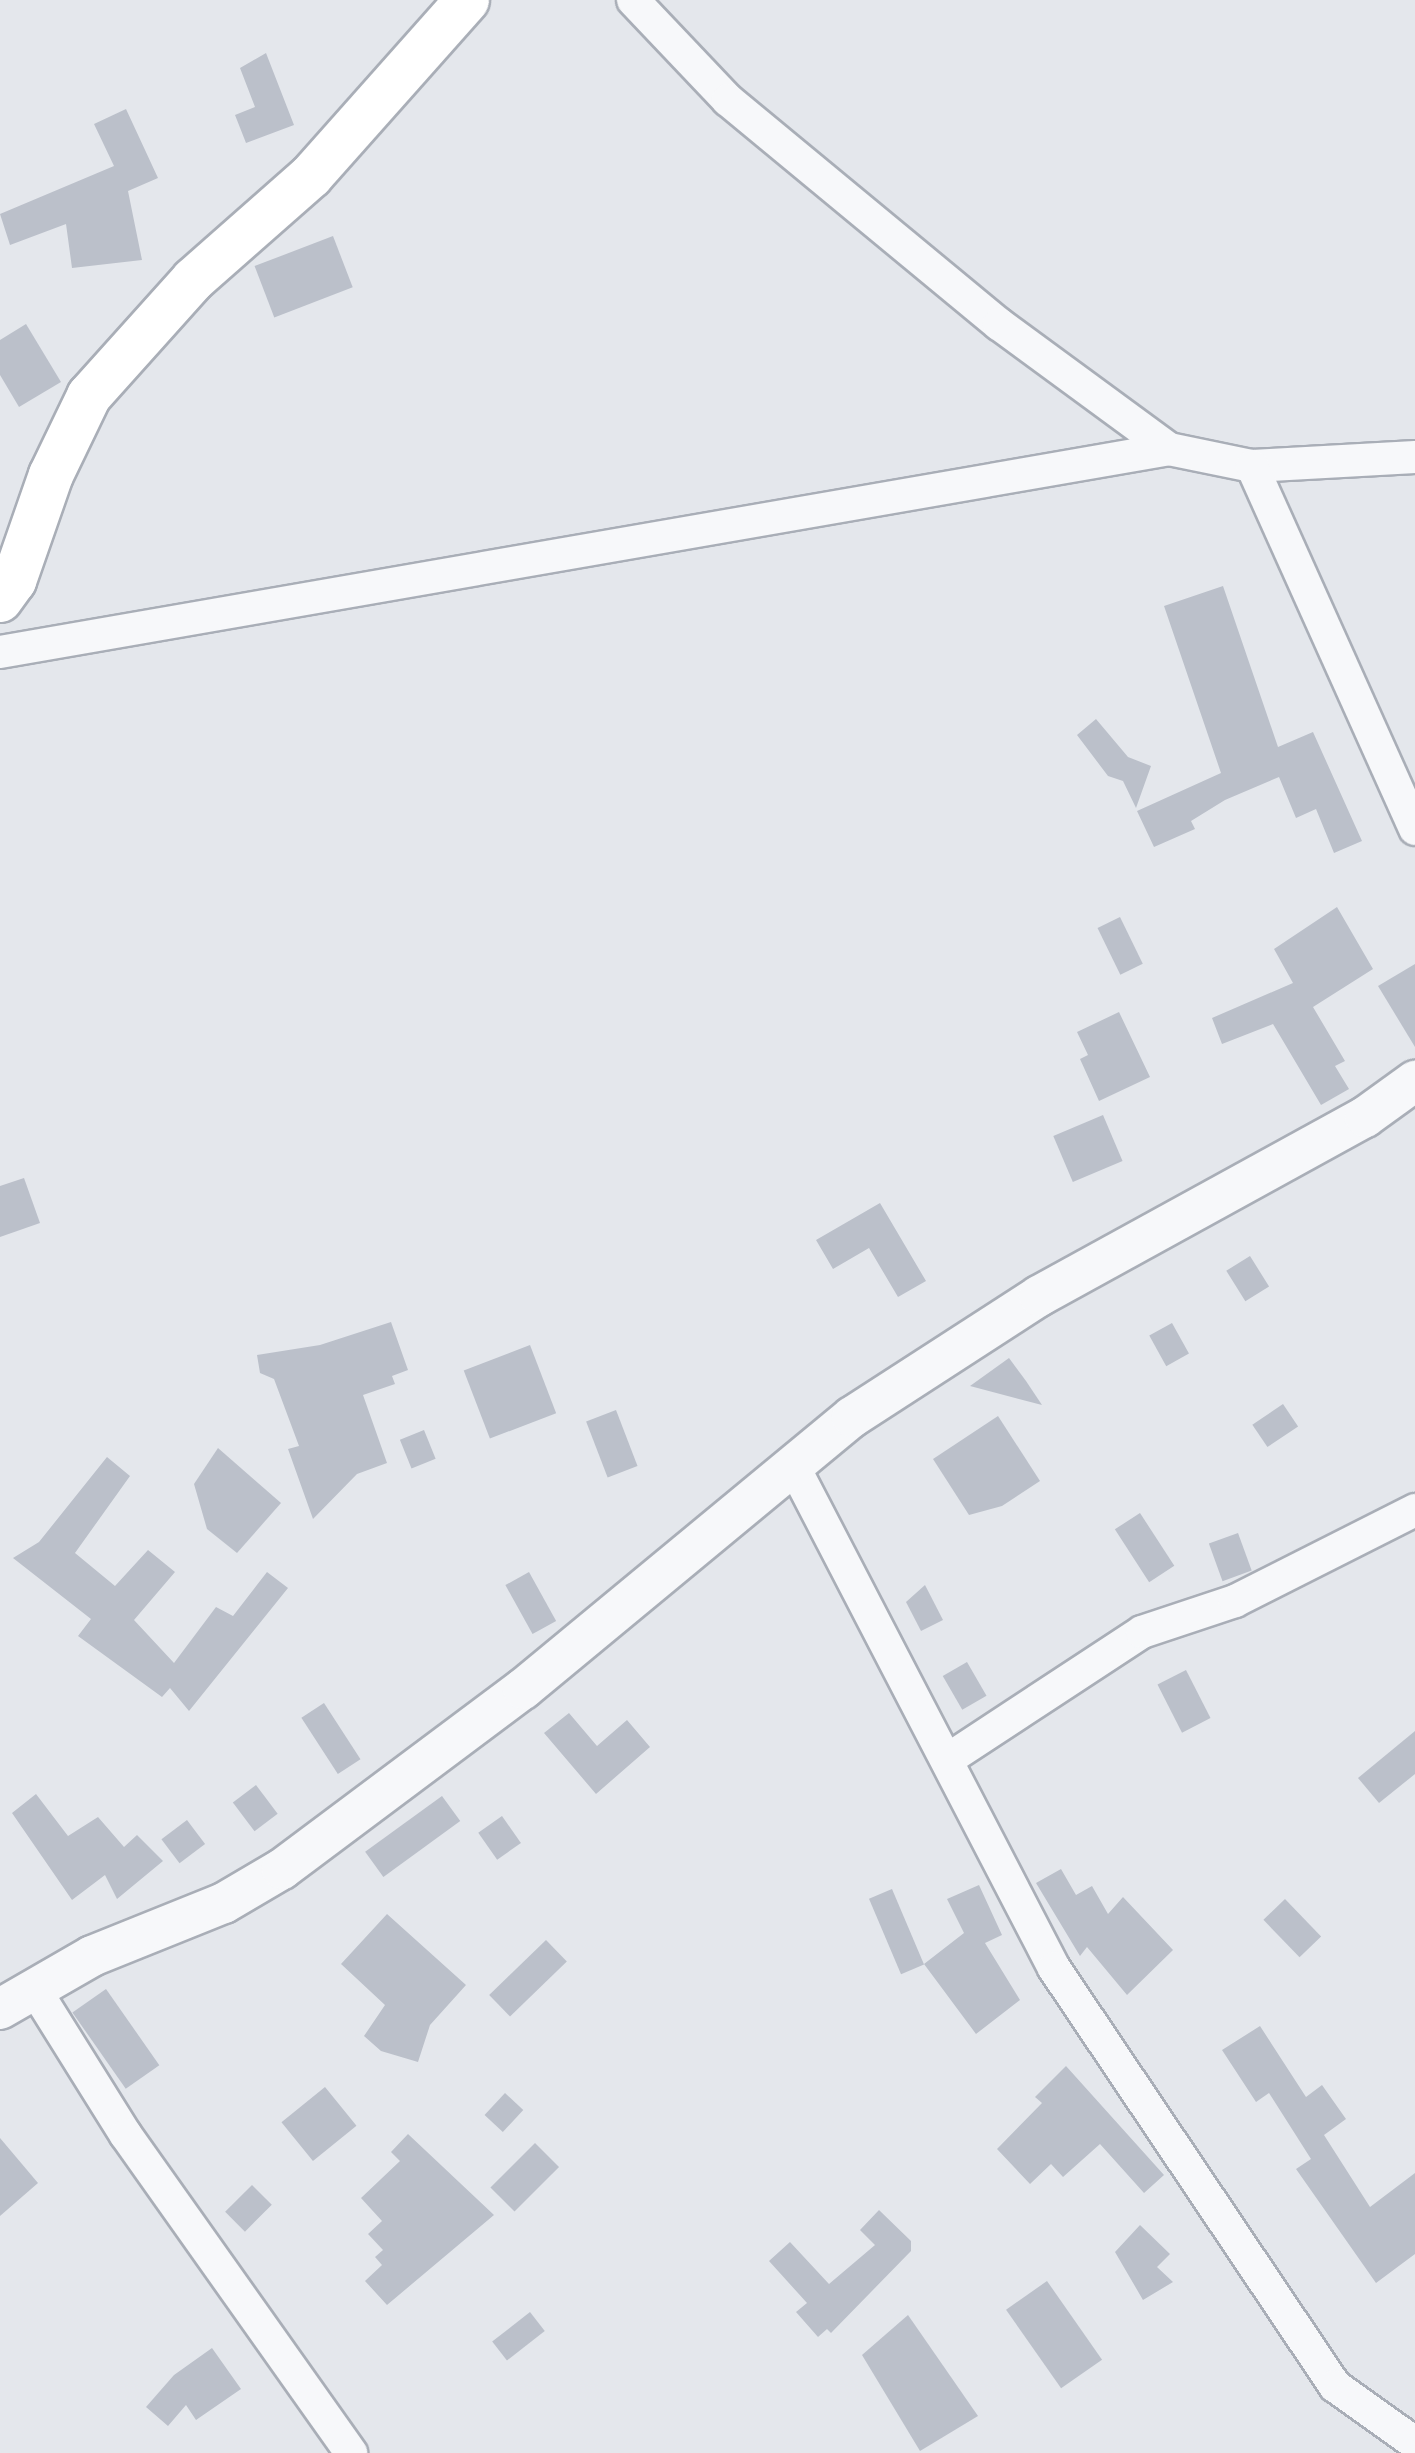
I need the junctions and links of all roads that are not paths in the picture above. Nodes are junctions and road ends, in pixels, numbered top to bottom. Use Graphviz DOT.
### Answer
graph roads {
  1 [pos="467,0"];
  2 [pos="633,0"];
  3 [pos="1169,449"];
  4 [pos="1415,457"];
  5 [pos="1252,466"];
  6 [pos="0,600"];
  7 [pos="0,652"];
  8 [pos="1415,829"];
  9 [pos="1415,1081"];
  10 [pos="795,1469"];
  11 [pos="1415,1510"];
  12 [pos="947,1760"];
  13 [pos="34,1988"];
  14 [pos="0,2009"];
  15 [pos="1415,2443"];
  16 [pos="351,2453"];
  1 -- 6 [label="main road"];
  2 -- 3 [label="street"];
  3 -- 5 [label="street"];
  3 -- 7 [label="street"];
  4 -- 5 [label="street"];
  5 -- 8 [label="street"];
  9 -- 10 [label="street"];
  10 -- 12 [label="street"];
  10 -- 13 [label="street"];
  11 -- 12 [label="street"];
  12 -- 15 [label="street"];
  13 -- 14 [label="street"];
  13 -- 16 [label="street"];
}
